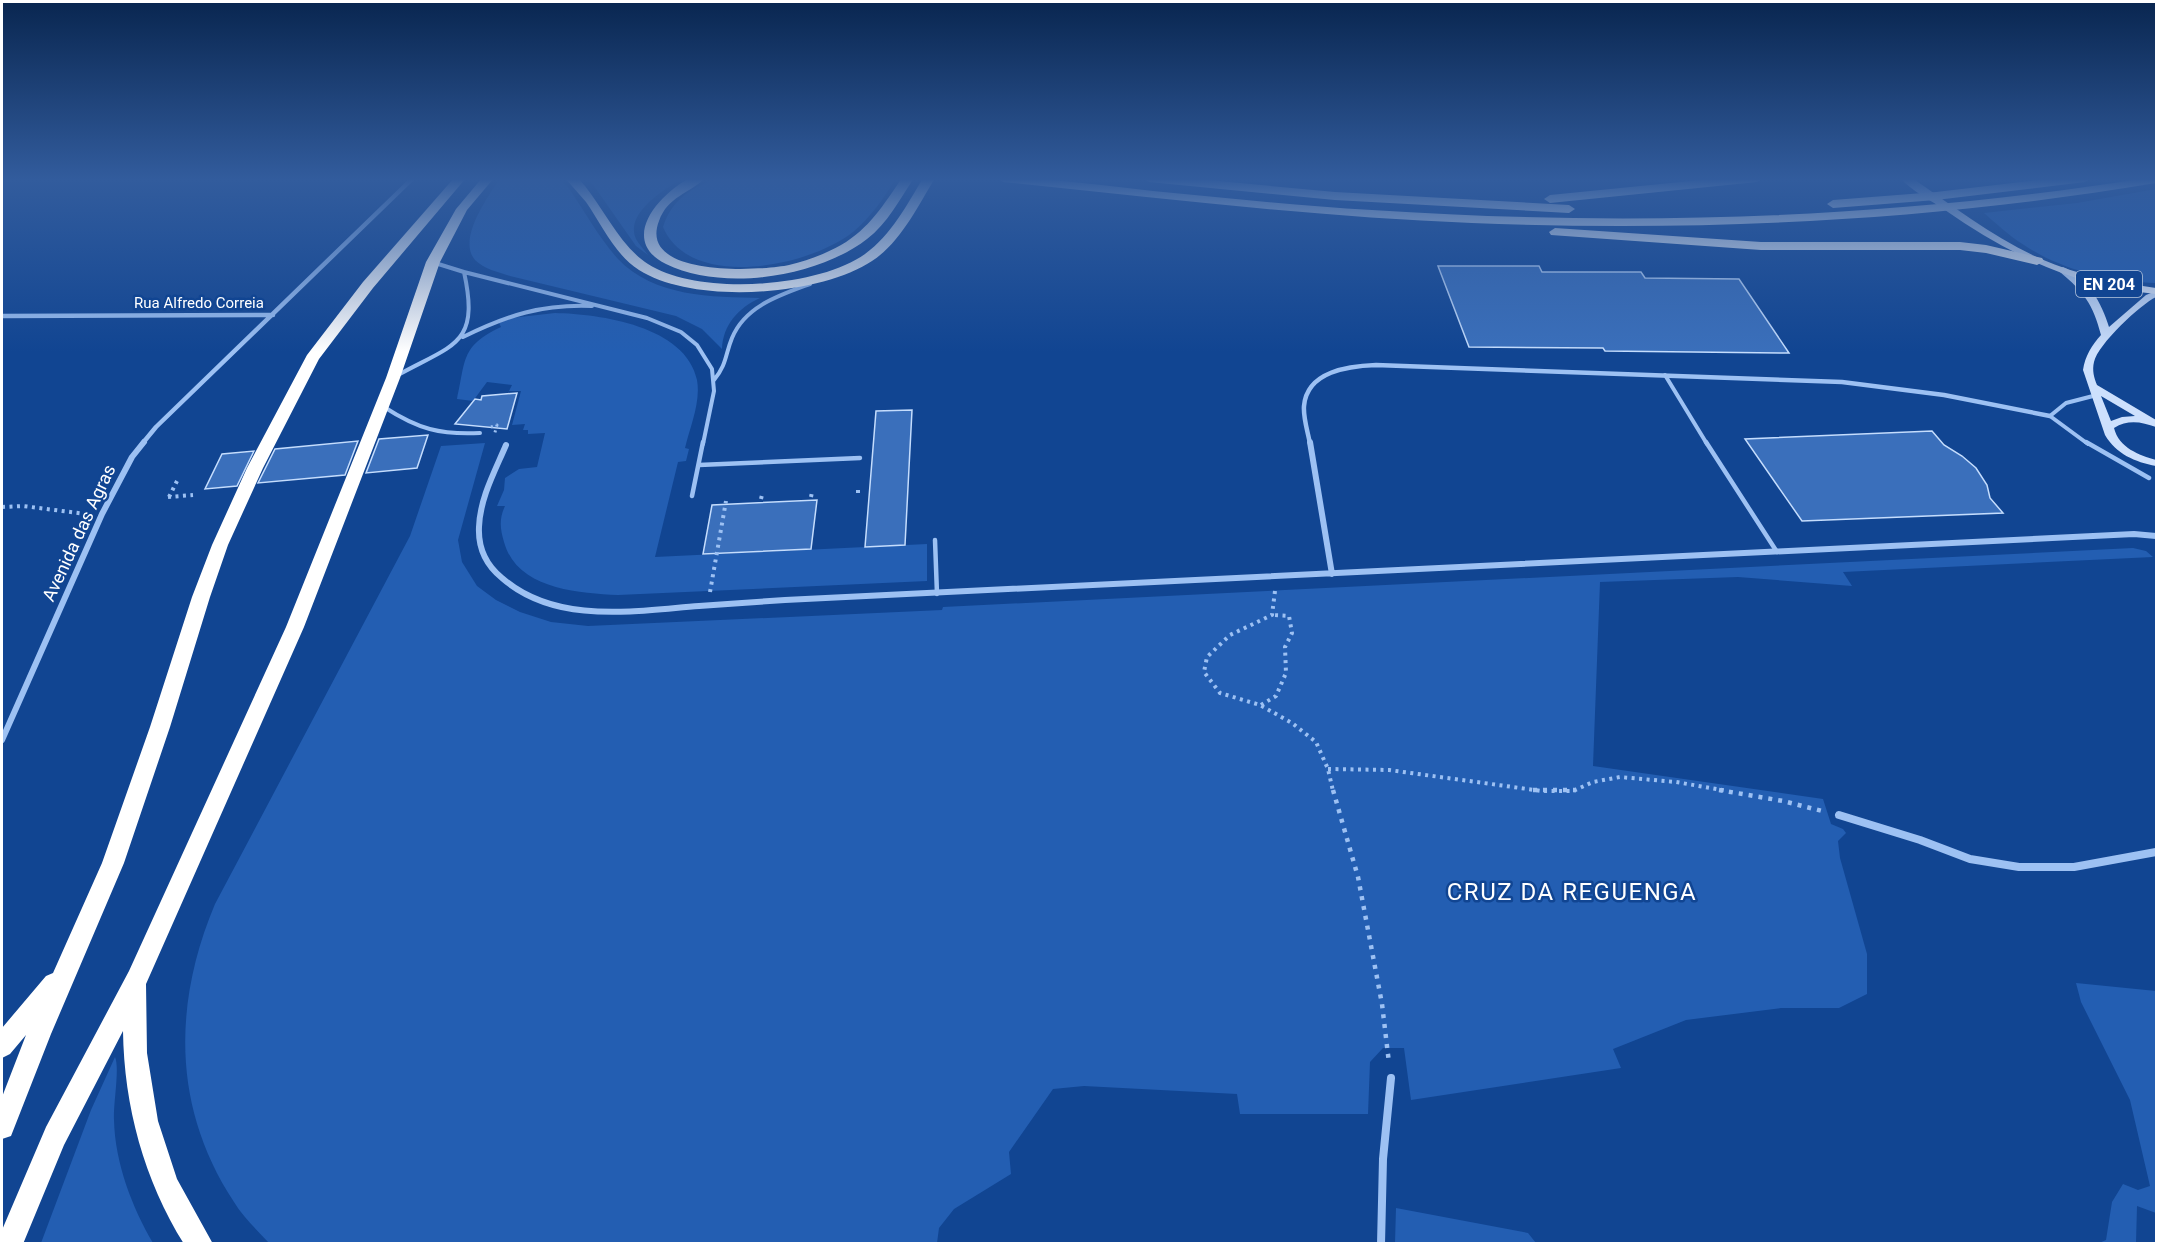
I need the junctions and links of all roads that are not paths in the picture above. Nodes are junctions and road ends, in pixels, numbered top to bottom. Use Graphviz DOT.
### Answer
graph roads {
  1 [pos="354,236"];
  2 [pos="411,236"];
  3 [pos="447,236"];
  4 [pos="617,236"];
  5 [pos="651,236"];
  6 [pos="860,236"];
  7 [pos="891,236"];
  8 [pos="1600,236"];
  9 [pos="1993,236"];
  10 [pos="2037,261"];
  11 [pos="433,262"];
  12 [pos="848,269"];
  13 [pos="2063,270"];
  14 [pos="464,273"];
  15 [pos="2157,292"];
  16 [pos="606,307"];
  17 [pos="2,315"];
  18 [pos="273,315"];
  19 [pos="2106,335"];
  20 [pos="463,337"];
  21 [pos="1665,375"];
  22 [pos="393,378"];
  23 [pos="714,380"];
  24 [pos="2096,392"];
  25 [pos="382,406"];
  26 [pos="2050,416"];
  27 [pos="2157,424"];
  28 [pos="2109,427"];
  29 [pos="480,433"];
  30 [pos="506,445"];
  31 [pos="860,458"];
  32 [pos="699,465"];
  33 [pos="2154,469"];
  34 [pos="692,496"];
  35 [pos="2157,536"];
  36 [pos="936,540"];
  37 [pos="1777,552"];
  38 [pos="1332,574"];
  39 [pos="937,594"];
  40 [pos="2,740"];
  41 [pos="1839,815"];
  42 [pos="2157,852"];
  43 [pos="69,963"];
  44 [pos="137,979"];
  45 [pos="2,1046"];
  46 [pos="1391,1078"];
  47 [pos="2,1127"];
  48 [pos="9,1244"];
  49 [pos="200,1244"];
  50 [pos="1381,1244"];
  1 -- 18 [label="street, Rua Alfredo Correia"];
  2 -- 43 [label="highway"];
  3 -- 11 [label="highway"];
  4 -- 12 [label="highway"];
  5 -- 6 [label="highway"];
  7 -- 12 [label="highway"];
  8 -- 10 [label="highway"];
  9 -- 10 [label="main road, EN 204"];
  10 -- 13 [label="main road, EN 204"];
  11 -- 14 [label="lane"];
  11 -- 22 [label="highway"];
  12 -- 23 [label="lane"];
  13 -- 15 [label="main road, EN 204"];
  13 -- 19 [label="street"];
  14 -- 16 [label="lane"];
  14 -- 20 [label="lane"];
  15 -- 19 [label="street"];
  16 -- 20 [label="lane"];
  16 -- 23 [label="lane"];
  17 -- 18 [label="street, Rua Alfredo Correia"];
  18 -- 40 [label="street, Avenida das Agras"];
  19 -- 24 [label="street"];
  20 -- 22 [label="lane"];
  21 -- 26 [label="street"];
  21 -- 37 [label="lane"];
  21 -- 38 [label="street"];
  22 -- 25 [label="highway"];
  23 -- 32 [label="lane"];
  24 -- 26 [label="lane"];
  24 -- 27 [label="street"];
  24 -- 28 [label="street"];
  25 -- 29 [label="lane"];
  25 -- 44 [label="highway"];
  26 -- 33 [label="lane"];
  27 -- 28 [label="street"];
  28 -- 33 [label="street"];
  30 -- 39 [label="street"];
  31 -- 32 [label="lane"];
  32 -- 34 [label="lane"];
  35 -- 37 [label="street"];
  36 -- 39 [label="lane"];
  37 -- 38 [label="street"];
  38 -- 39 [label="street"];
  41 -- 42 [label="street"];
  43 -- 45 [label="highway"];
  43 -- 47 [label="highway"];
  44 -- 48 [label="highway"];
  44 -- 49 [label="highway"];
  46 -- 50 [label="street"];
}
